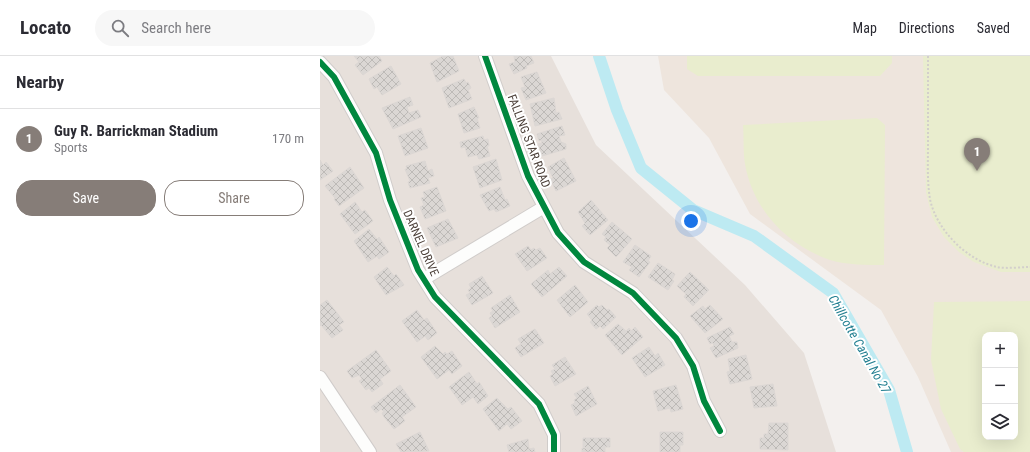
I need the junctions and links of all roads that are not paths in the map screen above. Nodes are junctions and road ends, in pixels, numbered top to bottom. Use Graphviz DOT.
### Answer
graph roads {
  1 [pos="485,56"];
  2 [pos="320,62"];
  3 [pos="544,207"];
  4 [pos="424,279"];
  5 [pos="320,377"];
  6 [pos="720,431"];
  7 [pos="370,452"];
  8 [pos="554,452"];
  1 -- 3 [label="street, FALLING STAR ROAD"];
  2 -- 4 [label="street, DARNEL DRIVE"];
  3 -- 4 [label="street"];
  3 -- 6 [label="street, FALLING STAR ROAD"];
  4 -- 8 [label="street, DARNEL DRIVE"];
  5 -- 7 [label="street"];
}
